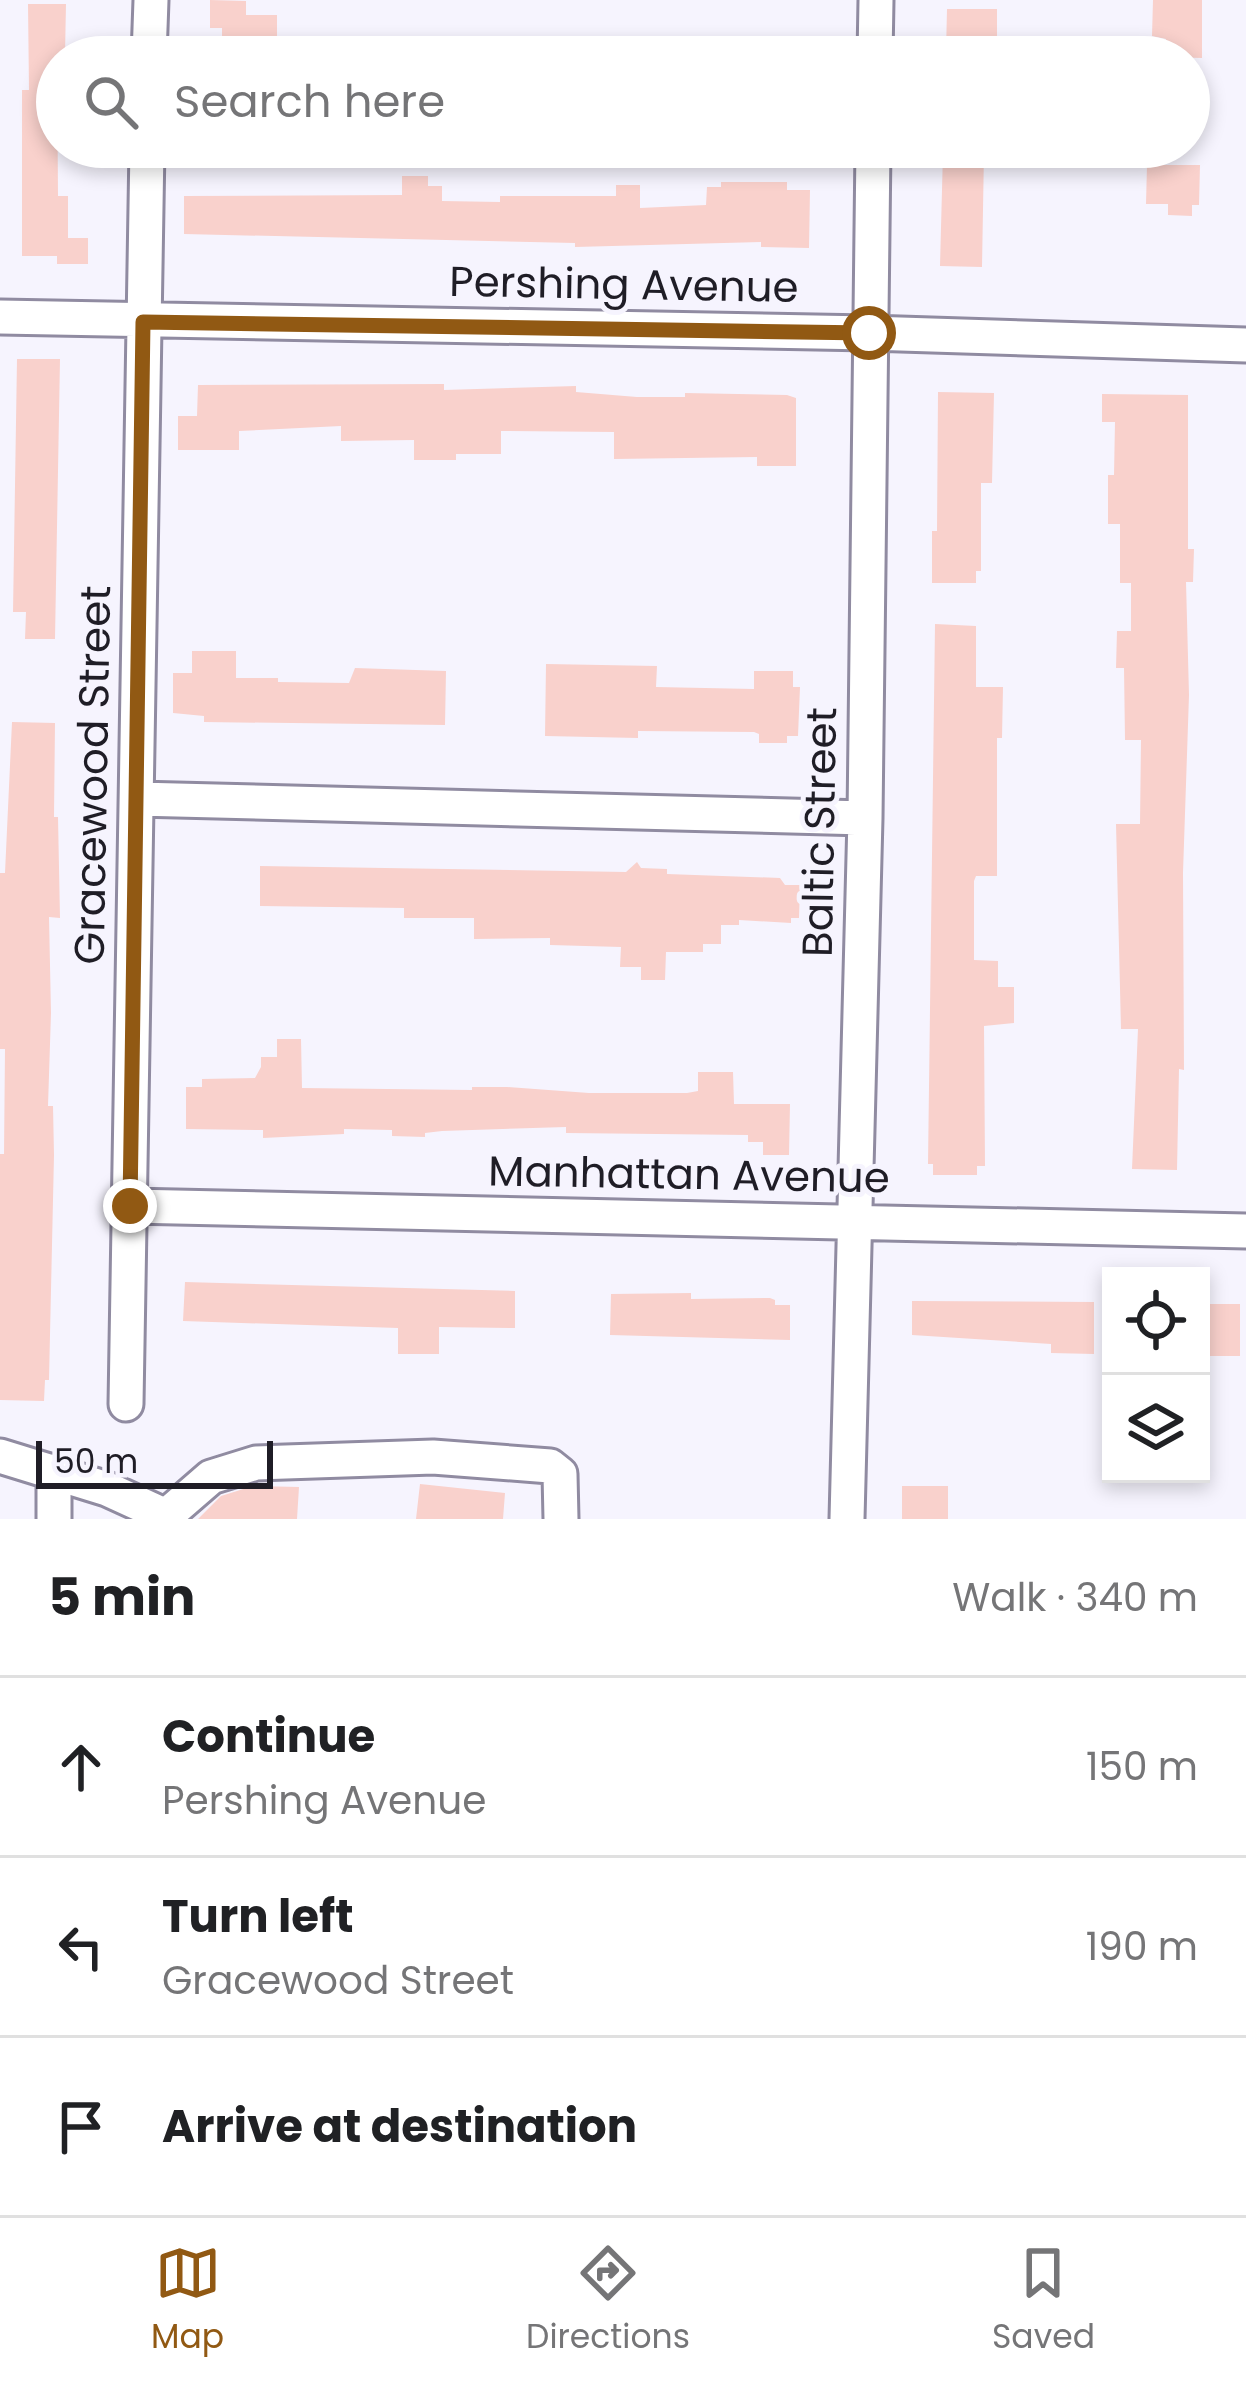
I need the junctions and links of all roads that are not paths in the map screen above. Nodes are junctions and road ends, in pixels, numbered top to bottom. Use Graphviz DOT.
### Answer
graph roads {
  1 [pos="151,0"];
  2 [pos="877,0"];
  3 [pos="150,36"];
  4 [pos="876,36"];
  5 [pos="147,168"];
  6 [pos="873,168"];
  7 [pos="0,316"];
  8 [pos="143,322"];
  9 [pos="869,333"];
  10 [pos="1246,345"];
  11 [pos="137,800"];
  12 [pos="866,818"];
  13 [pos="130,1206"];
  14 [pos="855,1222"];
  15 [pos="1246,1231"];
  16 [pos="126,1404"];
  17 [pos="0,1456"];
  18 [pos="54,1471"];
  19 [pos="166,1517"];
  20 [pos="54,1519"];
  21 [pos="561,1519"];
  22 [pos="847,1519"];
  1 -- 3 [label="street"];
  2 -- 4 [label="street"];
  5 -- 8 [label="street, Gracewood Street"];
  6 -- 9 [label="street, Baltic Street"];
  7 -- 8 [label="street, Pershing Avenue"];
  8 -- 9 [label="street, Pershing Avenue"];
  8 -- 11 [label="street, Gracewood Street"];
  9 -- 10 [label="street, Pershing Avenue"];
  9 -- 12 [label="street, Baltic Street"];
  11 -- 12 [label="street"];
  11 -- 13 [label="street, Gracewood Street"];
  12 -- 14 [label="street, Baltic Street"];
  13 -- 14 [label="street, Manhattan Avenue"];
  13 -- 16 [label="street, Gracewood Street"];
  14 -- 15 [label="street, Manhattan Avenue"];
  14 -- 22 [label="street, Baltic Street"];
  17 -- 18 [label="street"];
  18 -- 19 [label="street"];
  18 -- 20 [label="street"];
  19 -- 21 [label="street"];
}
